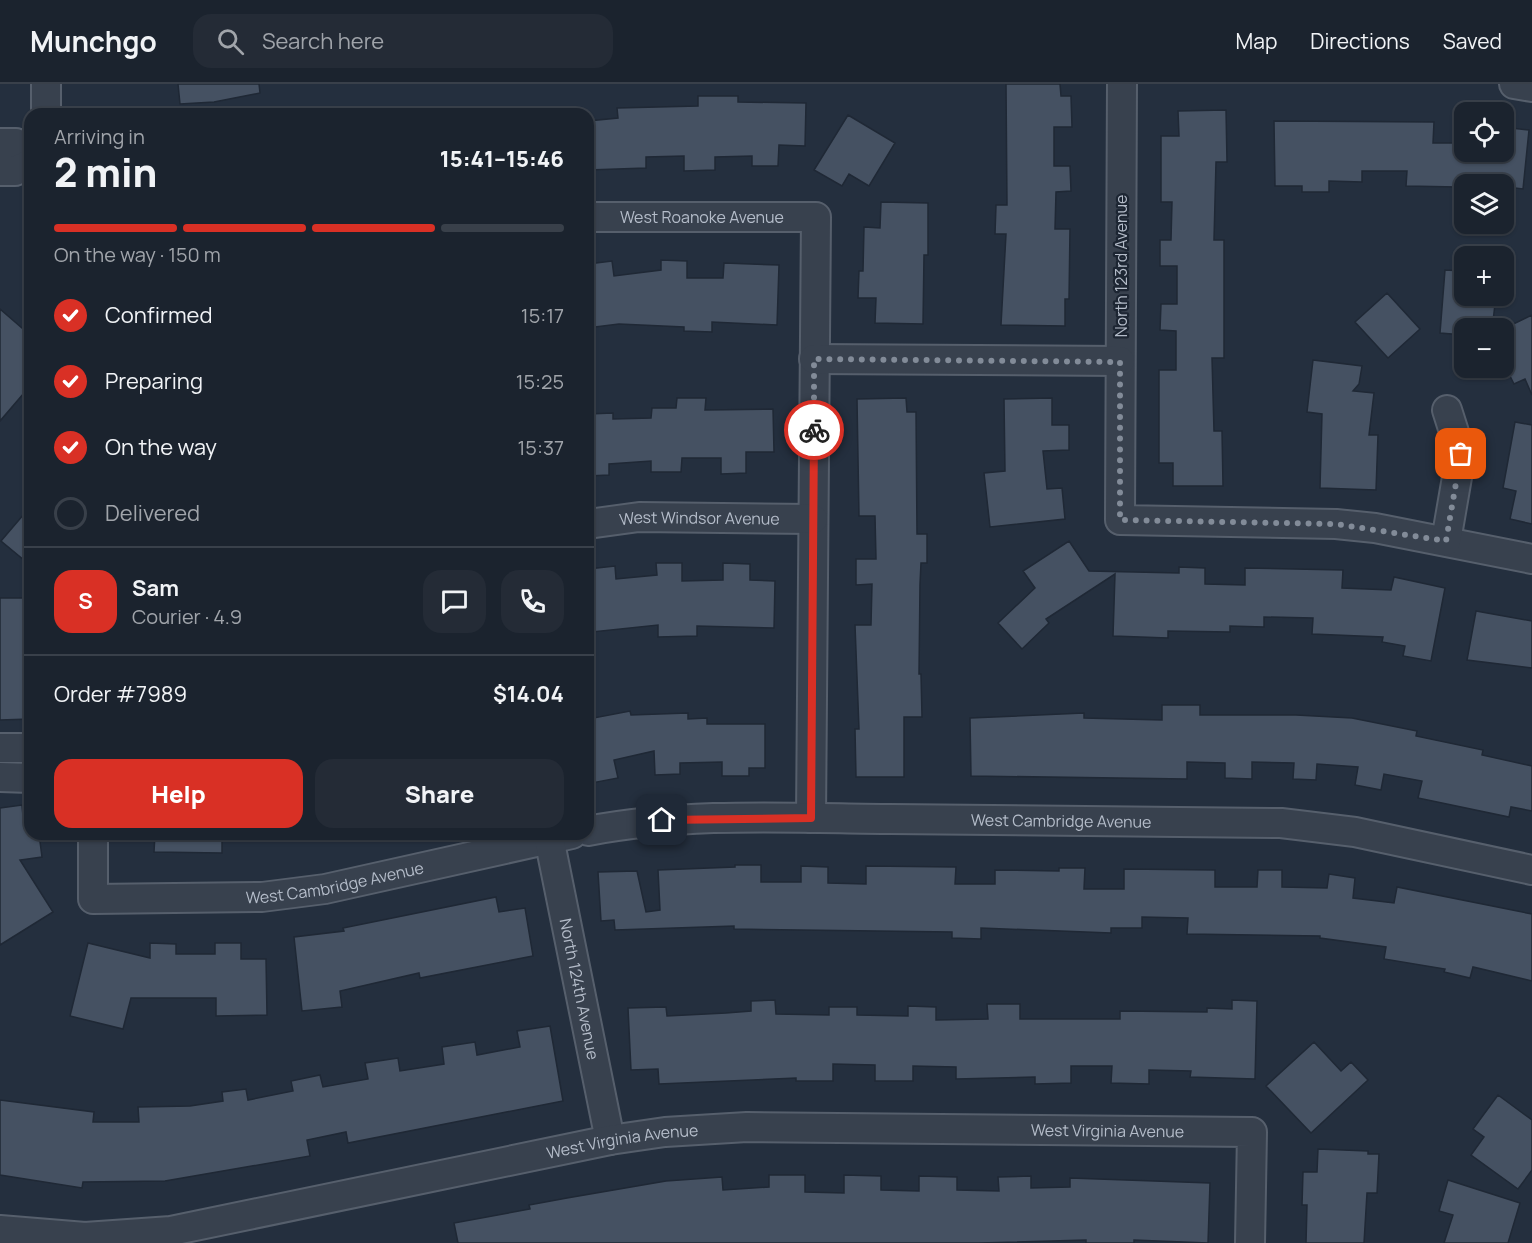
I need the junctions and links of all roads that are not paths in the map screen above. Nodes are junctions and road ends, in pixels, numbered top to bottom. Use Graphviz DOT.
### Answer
graph roads {
  1 [pos="46,84"];
  2 [pos="1122,84"];
  3 [pos="1514,84"];
  4 [pos="1532,87"];
  5 [pos="46,108"];
  6 [pos="0,143"];
  7 [pos="24,147"];
  8 [pos="24,167"];
  9 [pos="0,171"];
  10 [pos="594,217"];
  11 [pos="814,359"];
  12 [pos="1120,362"];
  13 [pos="1447,410"];
  14 [pos="813,519"];
  15 [pos="594,523"];
  16 [pos="1446,541"];
  17 [pos="1532,559"];
  18 [pos="0,748"];
  19 [pos="24,748"];
  20 [pos="0,777"];
  21 [pos="24,778"];
  22 [pos="811,818"];
  23 [pos="594,830"];
  24 [pos="93,840"];
  25 [pos="542,840"];
  26 [pos="561,840"];
  27 [pos="1532,870"];
  28 [pos="610,1140"];
  29 [pos="0,1230"];
  30 [pos="1250,1243"];
  1 -- 5 [label="street"];
  2 -- 12 [label="street, North 123rd Avenue"];
  3 -- 4 [label="street"];
  6 -- 7 [label="street"];
  8 -- 9 [label="street"];
  10 -- 11 [label="street, West Roanoke Avenue"];
  11 -- 12 [label="street"];
  11 -- 14 [label="street"];
  12 -- 16 [label="street, North 123rd Avenue"];
  13 -- 16 [label="street"];
  14 -- 15 [label="street, West Windsor Avenue"];
  14 -- 22 [label="street"];
  16 -- 17 [label="street"];
  18 -- 19 [label="street"];
  20 -- 21 [label="street"];
  22 -- 23 [label="street, West Cambridge Avenue"];
  22 -- 27 [label="street, West Cambridge Avenue"];
  24 -- 25 [label="street, West Cambridge Avenue"];
  26 -- 28 [label="street, North 124th Avenue"];
  28 -- 29 [label="street, West Virginia Avenue"];
  28 -- 30 [label="street, West Virginia Avenue"];
}
